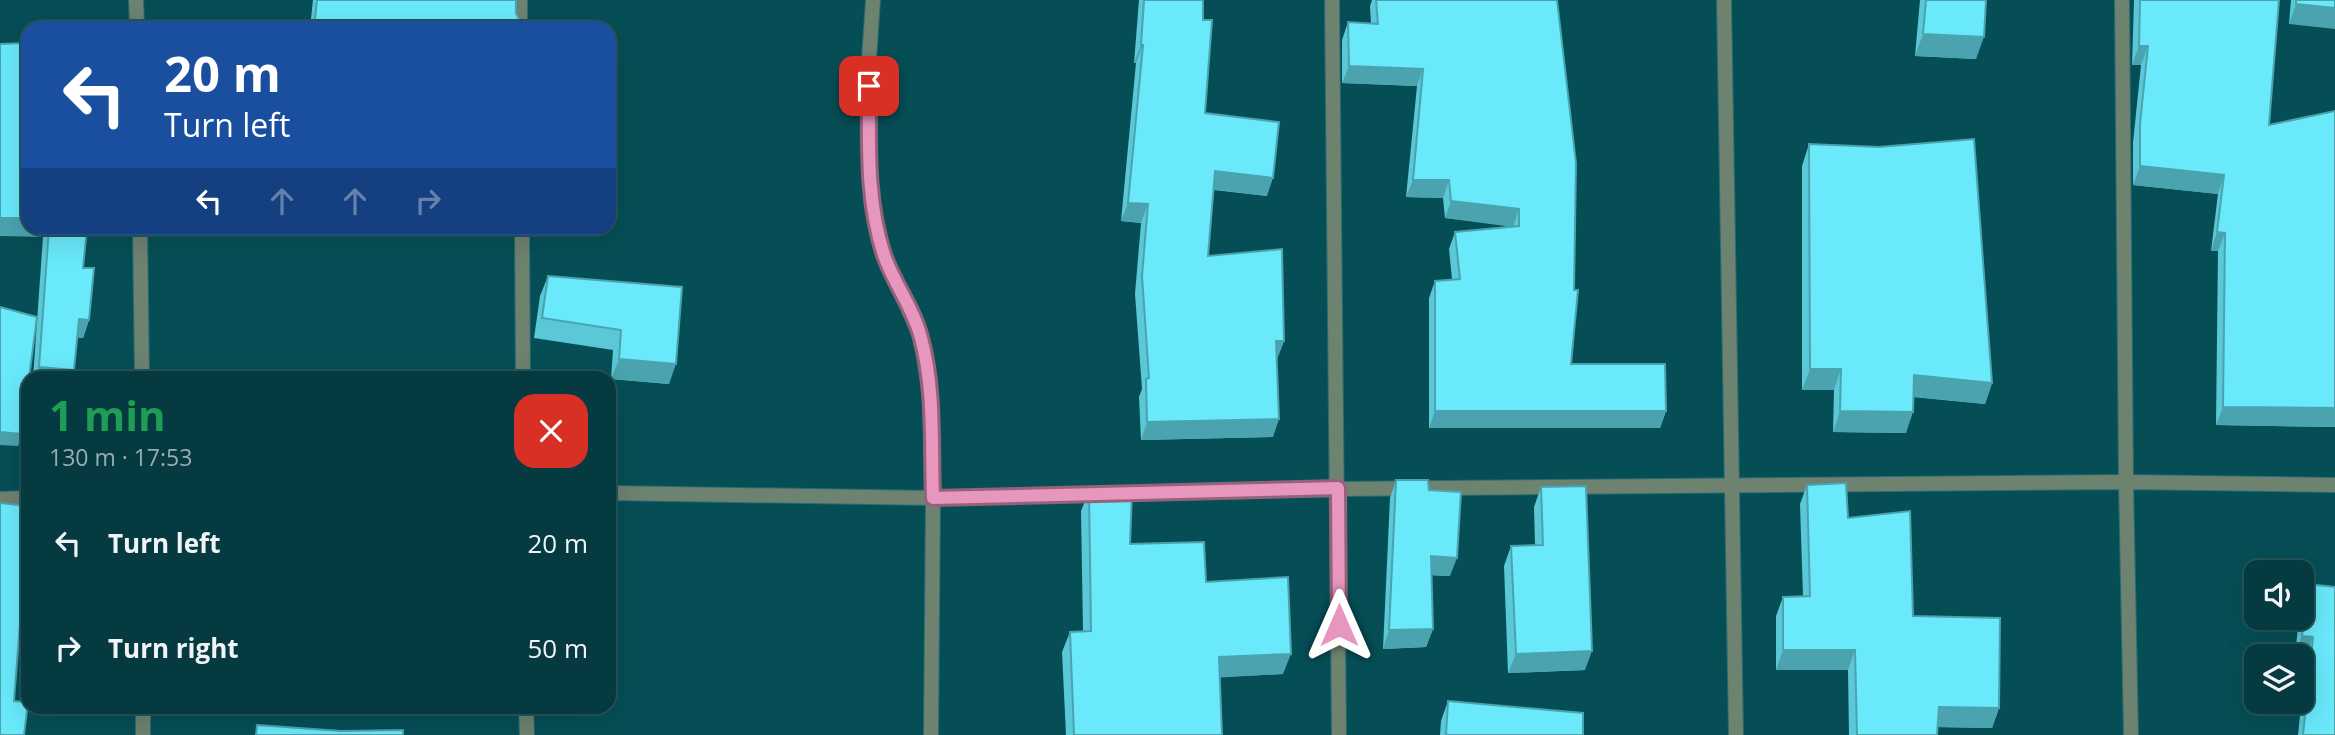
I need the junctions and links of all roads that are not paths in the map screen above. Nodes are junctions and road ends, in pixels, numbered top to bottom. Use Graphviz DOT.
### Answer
graph roads {
  1 [pos="136,0"];
  2 [pos="520,0"];
  3 [pos="873,0"];
  4 [pos="1332,0"];
  5 [pos="1724,0"];
  6 [pos="2122,0"];
  7 [pos="137,21"];
  8 [pos="520,21"];
  9 [pos="140,235"];
  10 [pos="522,235"];
  11 [pos="142,371"];
  12 [pos="523,371"];
  13 [pos="2126,482"];
  14 [pos="2335,485"];
  15 [pos="1731,486"];
  16 [pos="1338,488"];
  17 [pos="616,493"];
  18 [pos="21,498"];
  19 [pos="933,498"];
  20 [pos="0,499"];
  21 [pos="143,714"];
  22 [pos="526,714"];
  23 [pos="143,735"];
  24 [pos="527,735"];
  25 [pos="930,735"];
  26 [pos="1339,735"];
  27 [pos="1736,735"];
  28 [pos="2131,735"];
  1 -- 7 [label="street"];
  2 -- 8 [label="street"];
  3 -- 19 [label="street"];
  4 -- 16 [label="street"];
  5 -- 15 [label="street"];
  6 -- 13 [label="street"];
  9 -- 11 [label="street"];
  10 -- 12 [label="street"];
  13 -- 14 [label="street"];
  13 -- 15 [label="street"];
  13 -- 28 [label="street"];
  15 -- 16 [label="street"];
  15 -- 27 [label="street"];
  16 -- 19 [label="street"];
  16 -- 26 [label="street"];
  17 -- 19 [label="street"];
  18 -- 20 [label="street"];
  19 -- 25 [label="street"];
  21 -- 23 [label="street"];
  22 -- 24 [label="street"];
}
